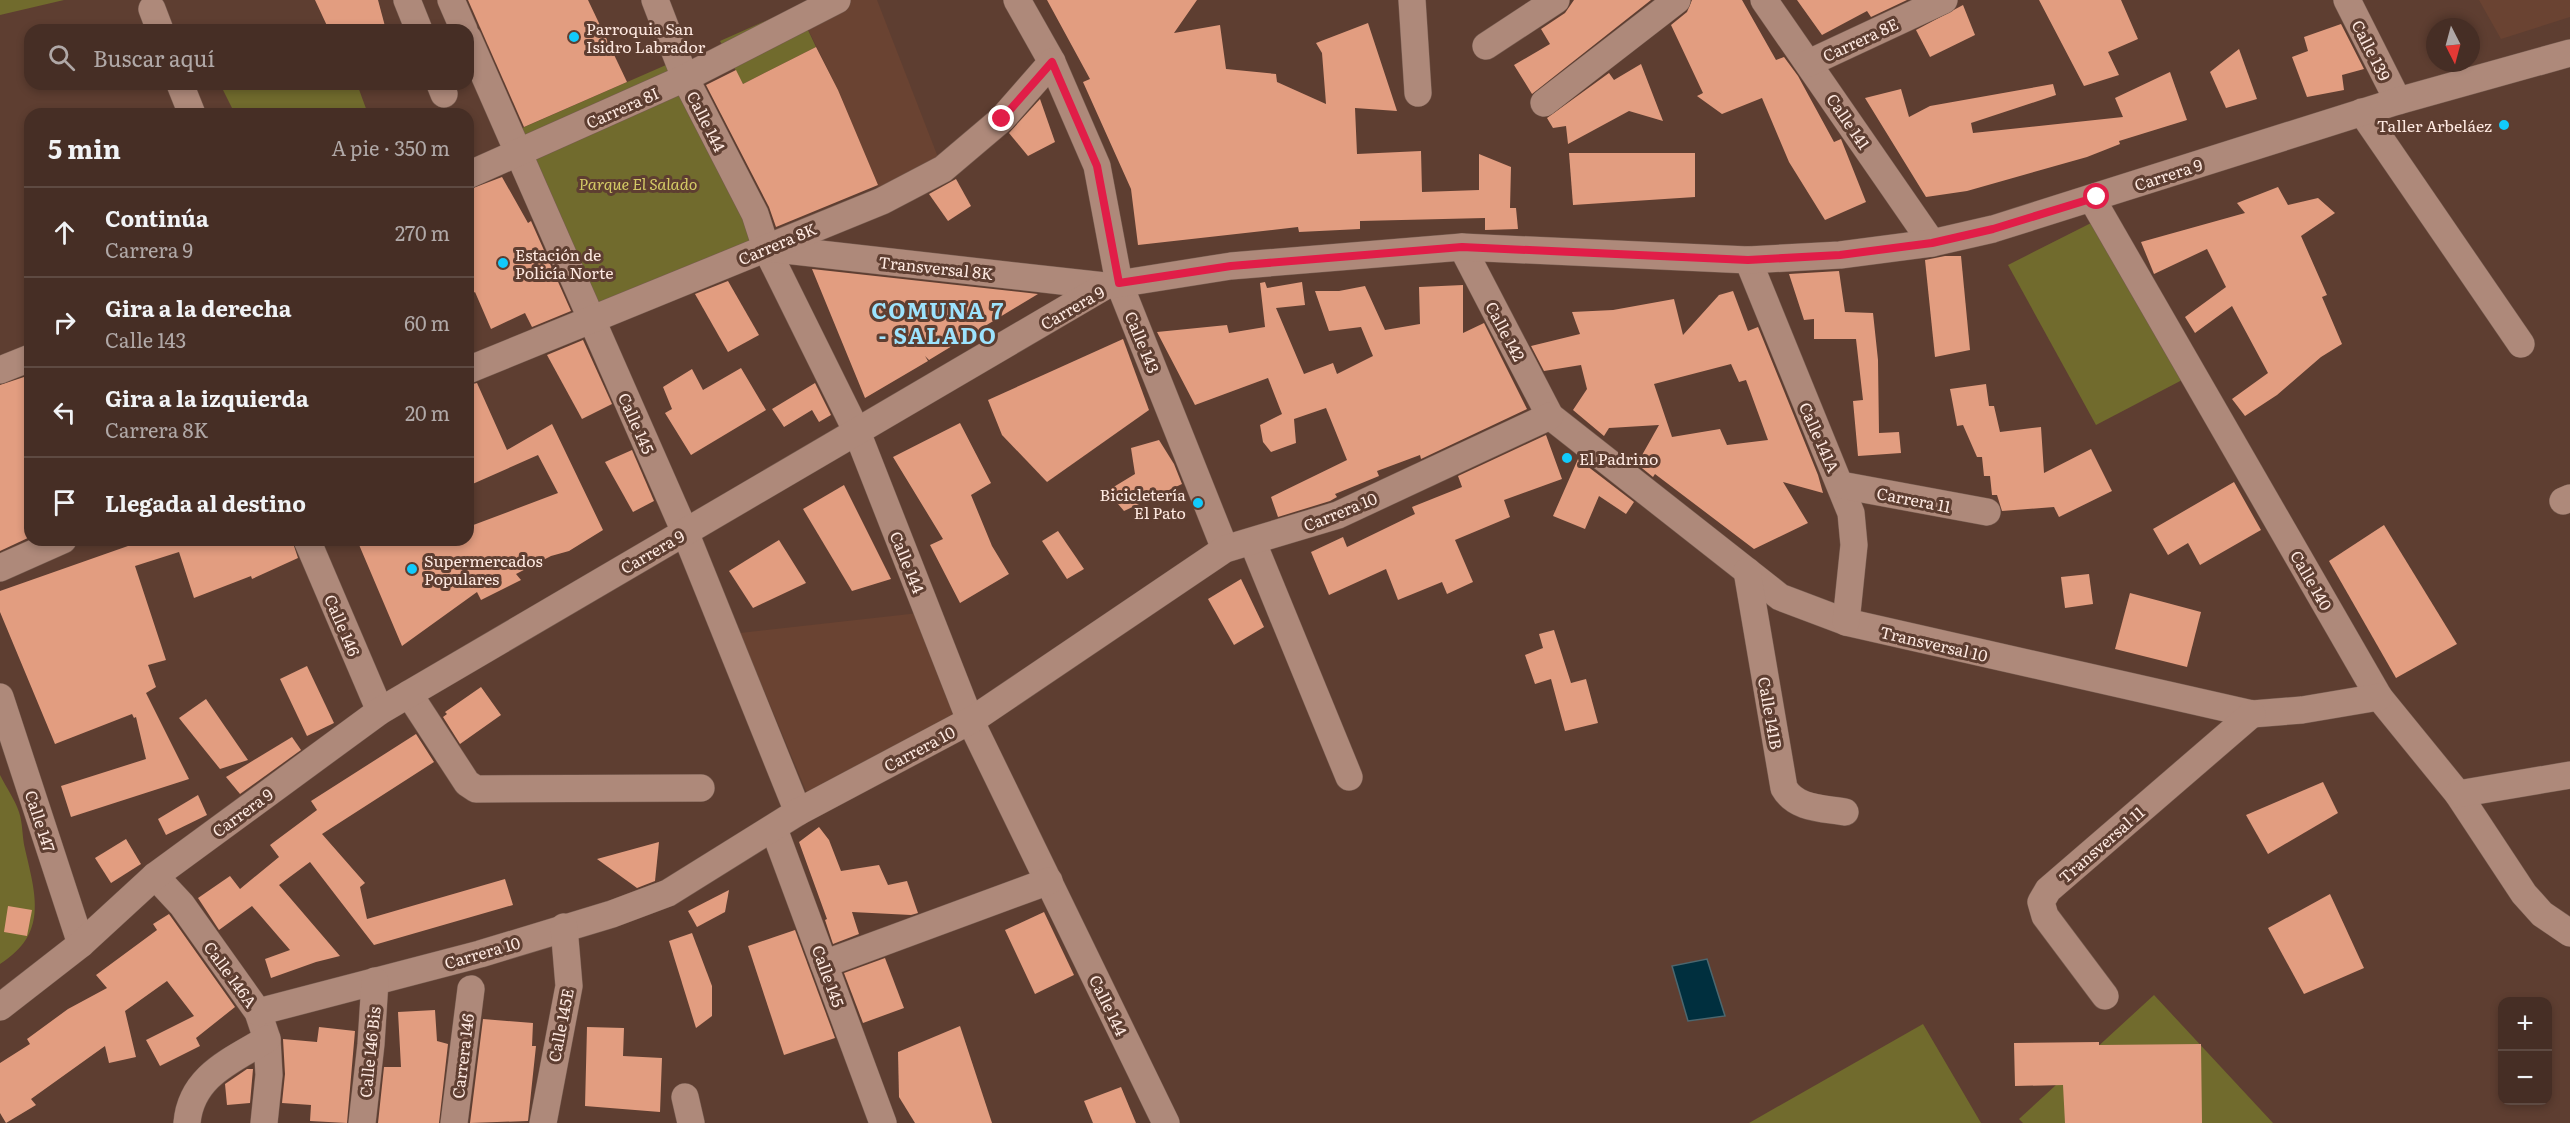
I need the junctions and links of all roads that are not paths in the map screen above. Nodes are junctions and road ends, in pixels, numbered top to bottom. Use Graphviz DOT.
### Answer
graph roads {
  1 [pos="407,0"];
  2 [pos="451,0"];
  3 [pos="655,0"];
  4 [pos="837,0"];
  5 [pos="1017,0"];
  6 [pos="1412,0"];
  7 [pos="1556,0"];
  8 [pos="1677,0"];
  9 [pos="1764,0"];
  10 [pos="1944,0"];
  11 [pos="2347,0"];
  12 [pos="417,24"];
  13 [pos="462,24"];
  14 [pos="1486,46"];
  15 [pos="474,51"];
  16 [pos="2570,53"];
  17 [pos="1052,62"];
  18 [pos="1809,63"];
  19 [pos="685,78"];
  20 [pos="182,90"];
  21 [pos="1418,93"];
  22 [pos="2398,101"];
  23 [pos="1544,103"];
  24 [pos="190,108"];
  25 [pos="2362,112"];
  26 [pos="519,152"];
  27 [pos="474,172"];
  28 [pos="2092,199"];
  29 [pos="1932,243"];
  30 [pos="1462,247"];
  31 [pos="766,248"];
  32 [pos="1748,260"];
  33 [pos="1112,284"];
  34 [pos="591,318"];
  35 [pos="2522,344"];
  36 [pos="24,360"];
  37 [pos="474,367"];
  38 [pos="0,370"];
  39 [pos="1550,416"];
  40 [pos="857,432"];
  41 [pos="1841,485"];
  42 [pos="1987,512"];
  43 [pos="685,532"];
  44 [pos="1252,543"];
  45 [pos="50,546"];
  46 [pos="310,546"];
  47 [pos="1225,549"];
  48 [pos="0,568"];
  49 [pos="1747,571"];
  50 [pos="1846,622"];
  51 [pos="409,694"];
  52 [pos="0,697"];
  53 [pos="2379,697"];
  54 [pos="380,711"];
  55 [pos="2252,714"];
  56 [pos="970,720"];
  57 [pos="2570,775"];
  58 [pos="1349,777"];
  59 [pos="701,788"];
  60 [pos="2458,794"];
  61 [pos="798,812"];
  62 [pos="1845,812"];
  63 [pos="774,829"];
  64 [pos="155,876"];
  65 [pos="1049,881"];
  66 [pos="564,927"];
  67 [pos="2570,933"];
  68 [pos="81,944"];
  69 [pos="824,964"];
  70 [pos="375,981"];
  71 [pos="471,989"];
  72 [pos="2105,996"];
  73 [pos="0,1007"];
  74 [pos="258,1012"];
  75 [pos="267,1039"];
  76 [pos="685,1097"];
  77 [pos="187,1117"];
  78 [pos="264,1123"];
  79 [pos="362,1123"];
  80 [pos="454,1123"];
  81 [pos="543,1123"];
  82 [pos="691,1123"];
  83 [pos="883,1123"];
  84 [pos="1166,1123"];
  1 -- 12 [label="street"];
  2 -- 13 [label="street"];
  3 -- 19 [label="street, Calle 144"];
  4 -- 19 [label="street, Carrera 8I"];
  5 -- 17 [label="street, Calle 143"];
  6 -- 21 [label="street"];
  7 -- 14 [label="street"];
  8 -- 23 [label="street"];
  9 -- 18 [label="street, Calle 141"];
  10 -- 18 [label="street, Carrera 8E"];
  11 -- 22 [label="street, Calle 139"];
  15 -- 26 [label="street, Calle 145"];
  16 -- 22 [label="street, Carrera 9"];
  17 -- 31 [label="street, Carrera 8K"];
  17 -- 33 [label="street, Calle 143"];
  18 -- 29 [label="street, Calle 141"];
  19 -- 26 [label="street, Carrera 8I"];
  19 -- 31 [label="street, Calle 144"];
  20 -- 24 [label="street"];
  22 -- 25 [label="street, Carrera 9"];
  25 -- 28 [label="street, Carrera 9"];
  25 -- 35 [label="street"];
  26 -- 27 [label="street, Carrera 8I"];
  26 -- 34 [label="street, Calle 145"];
  28 -- 29 [label="street, Carrera 9"];
  28 -- 53 [label="street, Calle 140"];
  29 -- 32 [label="street, Carrera 9"];
  30 -- 32 [label="street, Carrera 9"];
  30 -- 33 [label="street, Carrera 9"];
  30 -- 39 [label="street, Calle 142"];
  31 -- 33 [label="street, Transversal 8K"];
  31 -- 34 [label="street, Carrera 8K"];
  31 -- 40 [label="street, Calle 144"];
  32 -- 41 [label="street, Calle 141A"];
  33 -- 40 [label="street, Carrera 9"];
  33 -- 47 [label="street, Calle 143"];
  34 -- 37 [label="street, Carrera 8K"];
  34 -- 43 [label="street, Calle 145"];
  36 -- 38 [label="street"];
  39 -- 44 [label="street, Carrera 10"];
  39 -- 49 [label="street, Transversal 10"];
  40 -- 43 [label="street, Carrera 9"];
  40 -- 56 [label="street, Calle 144"];
  41 -- 42 [label="street, Carrera 11"];
  41 -- 50 [label="street, Calle 141A"];
  43 -- 51 [label="street, Carrera 9"];
  43 -- 61 [label="street, Calle 145"];
  44 -- 47 [label="street, Carrera 10"];
  44 -- 58 [label="street"];
  45 -- 48 [label="street"];
  46 -- 54 [label="street, Calle 146"];
  47 -- 56 [label="street, Carrera 10"];
  49 -- 50 [label="street, Transversal 10"];
  49 -- 62 [label="street, Calle 141B"];
  50 -- 55 [label="street, Transversal 10"];
  51 -- 54 [label="street, Carrera 9"];
  51 -- 59 [label="street"];
  52 -- 68 [label="street, Calle 147"];
  53 -- 55 [label="street, Transversal 10"];
  53 -- 60 [label="street, Calle 140"];
  54 -- 64 [label="street, Carrera 9"];
  55 -- 72 [label="street, Transversal 11"];
  56 -- 61 [label="street, Carrera 10"];
  56 -- 65 [label="street, Calle 144"];
  57 -- 60 [label="street"];
  60 -- 67 [label="street, Calle 140"];
  61 -- 63 [label="street, Carrera 10"];
  63 -- 66 [label="street, Carrera 10"];
  63 -- 69 [label="street, Calle 145"];
  64 -- 68 [label="street, Carrera 9"];
  64 -- 74 [label="street, Calle 146A"];
  65 -- 69 [label="street"];
  65 -- 84 [label="street, Calle 144"];
  66 -- 70 [label="street, Carrera 10"];
  66 -- 81 [label="street, Calle 145E"];
  68 -- 73 [label="street, Carrera 9"];
  69 -- 83 [label="street, Calle 145"];
  70 -- 74 [label="street, Carrera 10"];
  70 -- 79 [label="street, Calle 146 Bis"];
  71 -- 80 [label="street, Carrera 146"];
  74 -- 75 [label="street, Calle 146A"];
  75 -- 77 [label="street"];
  75 -- 78 [label="street, Calle 146A"];
  76 -- 82 [label="street"];
}
